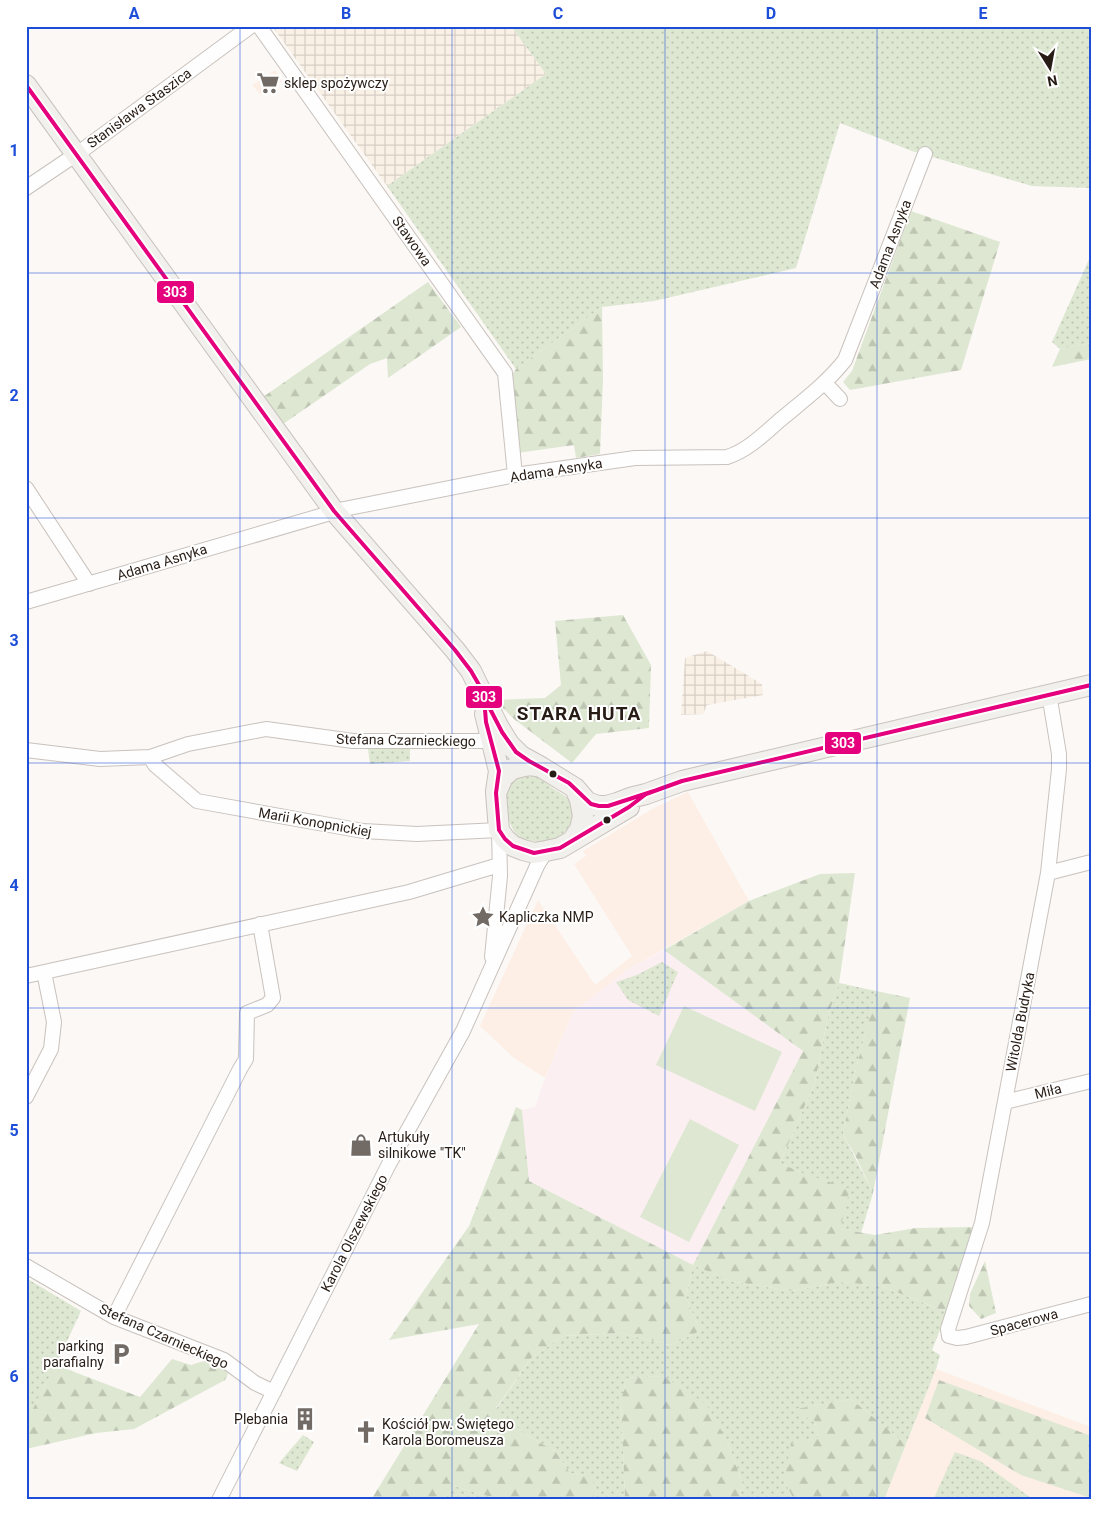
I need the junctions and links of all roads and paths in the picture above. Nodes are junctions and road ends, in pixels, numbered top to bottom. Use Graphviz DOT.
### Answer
graph roads {
  1 [pos="251,26"];
  2 [pos="258,26"];
  3 [pos="26,85"];
  4 [pos="76,154"];
  5 [pos="925,154"];
  6 [pos="26,188"];
  7 [pos="825,383"];
  8 [pos="840,399"];
  9 [pos="514,475"];
  10 [pos="26,488"];
  11 [pos="334,511"];
  12 [pos="89,584"];
  13 [pos="26,602"];
  14 [pos="1091,684"];
  15 [pos="1049,694"];
  16 [pos="500,742"];
  17 [pos="26,750"];
  18 [pos="150,757"];
  19 [pos="541,767"];
  20 [pos="575,788"];
  21 [pos="496,793"];
  22 [pos="646,794"];
  23 [pos="499,830"];
  24 [pos="572,841"];
  25 [pos="546,851"];
  26 [pos="1091,862"];
  27 [pos="500,865"];
  28 [pos="1048,873"];
  29 [pos="260,924"];
  30 [pos="491,968"];
  31 [pos="44,972"];
  32 [pos="26,976"];
  33 [pos="1091,1081"];
  34 [pos="26,1097"];
  35 [pos="1005,1102"];
  36 [pos="26,1266"];
  37 [pos="1091,1304"];
  38 [pos="114,1317"];
  39 [pos="957,1338"];
  40 [pos="274,1392"];
  41 [pos="219,1500"];
  1 -- 4 [label="street, Stanisława Staszica"];
  2 -- 9 [label="street, Stawowa"];
  3 -- 4 [label="street"];
  4 -- 6 [label="street, Stanisława Staszica"];
  4 -- 11 [label="street"];
  5 -- 7 [label="street, Adama Asnyka"];
  7 -- 8 [label="street"];
  7 -- 9 [label="street, Adama Asnyka"];
  9 -- 11 [label="street, Adama Asnyka"];
  10 -- 12 [label="street"];
  11 -- 12 [label="street, Adama Asnyka"];
  11 -- 16 [label="street"];
  12 -- 13 [label="street, Adama Asnyka"];
  14 -- 15 [label="street"];
  15 -- 22 [label="street"];
  15 -- 28 [label="street, Witolda Budryka"];
  16 -- 18 [label="street, Stefana Czarnieckiego"];
  16 -- 19 [label="street"];
  16 -- 21 [label="street"];
  17 -- 18 [label="street, Stefana Czarnieckiego"];
  18 -- 23 [label="street, Marii Konopnickiej"];
  19 -- 20 [label="street"];
  19 -- 21 [label="street"];
  20 -- 22 [label="street"];
  20 -- 24 [label="street"];
  21 -- 23 [label="street"];
  22 -- 24 [label="street"];
  23 -- 25 [label="street"];
  23 -- 27 [label="street, Karola Olszewskiego"];
  24 -- 25 [label="street"];
  25 -- 30 [label="street, Karola Olszewskiego"];
  26 -- 28 [label="street"];
  27 -- 29 [label="street"];
  27 -- 30 [label="street, Karola Olszewskiego"];
  28 -- 35 [label="street, Witolda Budryka"];
  29 -- 31 [label="street"];
  29 -- 38 [label="street"];
  30 -- 40 [label="street, Karola Olszewskiego"];
  31 -- 32 [label="street"];
  31 -- 34 [label="street"];
  33 -- 35 [label="street, Miła"];
  35 -- 39 [label="street, Witolda Budryka"];
  36 -- 38 [label="street, Stefana Czarnieckiego"];
  37 -- 39 [label="street, Spacerowa"];
  38 -- 40 [label="street, Stefana Czarnieckiego"];
  40 -- 41 [label="street, Karola Olszewskiego"];
}
